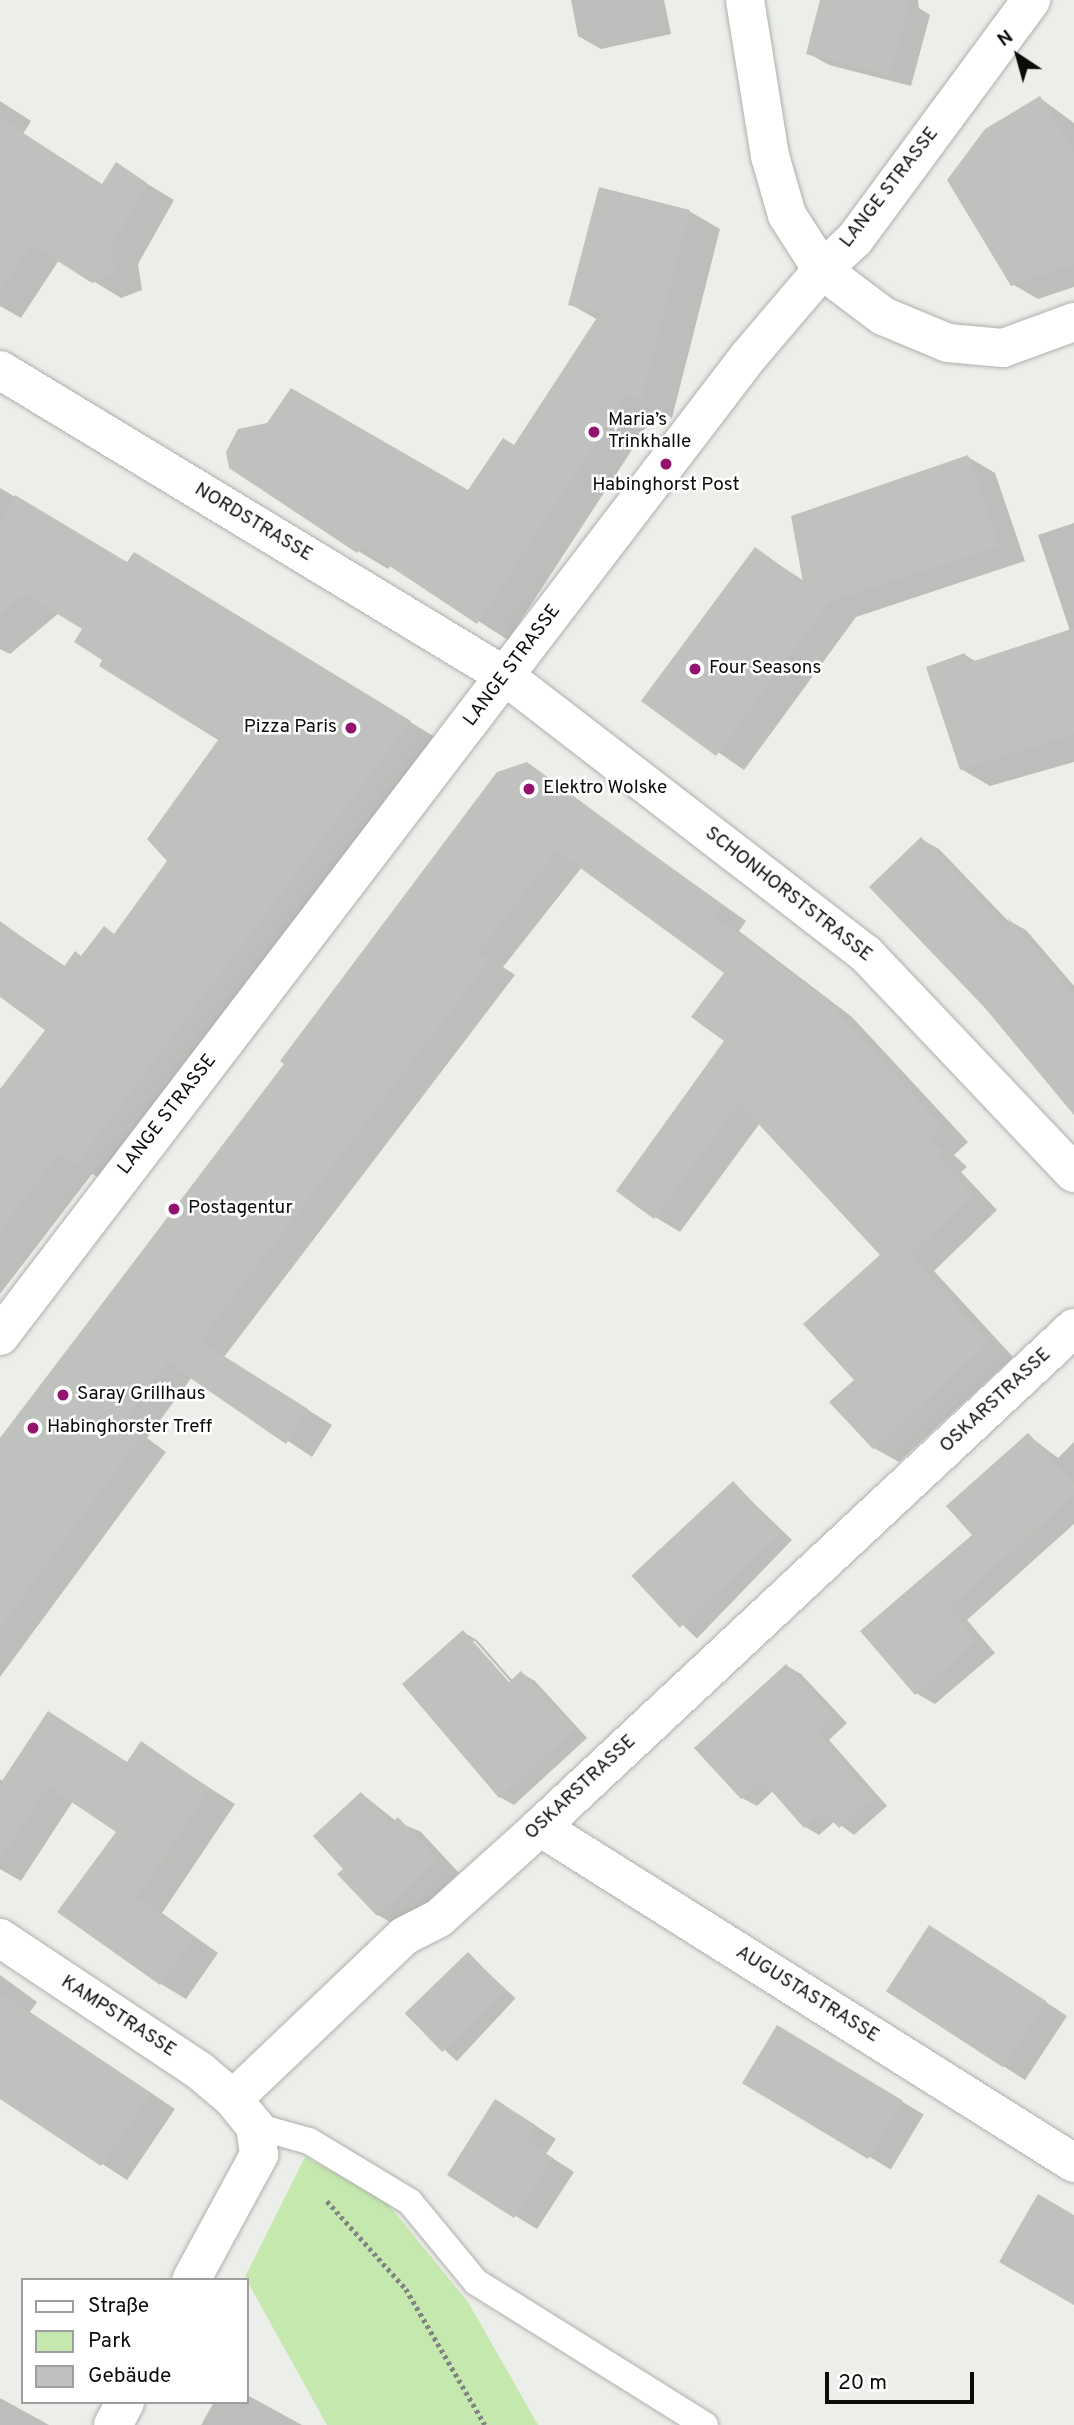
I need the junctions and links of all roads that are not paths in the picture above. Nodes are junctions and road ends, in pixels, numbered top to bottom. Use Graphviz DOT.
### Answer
graph roads {
  1 [pos="745,0"];
  2 [pos="1031,0"];
  3 [pos="822,270"];
  4 [pos="1074,322"];
  5 [pos="0,370"];
  6 [pos="505,676"];
  7 [pos="1074,1173"];
  8 [pos="1074,1328"];
  9 [pos="0,1336"];
  10 [pos="540,1827"];
  11 [pos="0,1938"];
  12 [pos="244,2113"];
  13 [pos="1074,2163"];
  14 [pos="192,2278"];
  15 [pos="124,2404"];
  16 [pos="113,2425"];
  17 [pos="705,2425"];
  1 -- 3 [label="street"];
  2 -- 3 [label="street, LANGE STRASSE"];
  3 -- 4 [label="street"];
  3 -- 6 [label="street, LANGE STRASSE"];
  5 -- 6 [label="street, NORDSTRASSE"];
  6 -- 7 [label="street, SCHONHORSTSTRASSE"];
  6 -- 9 [label="street, LANGE STRASSE"];
  8 -- 10 [label="street, OSKARSTRASSE"];
  10 -- 12 [label="street, OSKARSTRASSE"];
  10 -- 13 [label="street, AUGUSTASTRASSE"];
  11 -- 12 [label="street, KAMPSTRASSE"];
  12 -- 14 [label="street"];
  12 -- 17 [label="lane"];
  15 -- 16 [label="street"];
}
